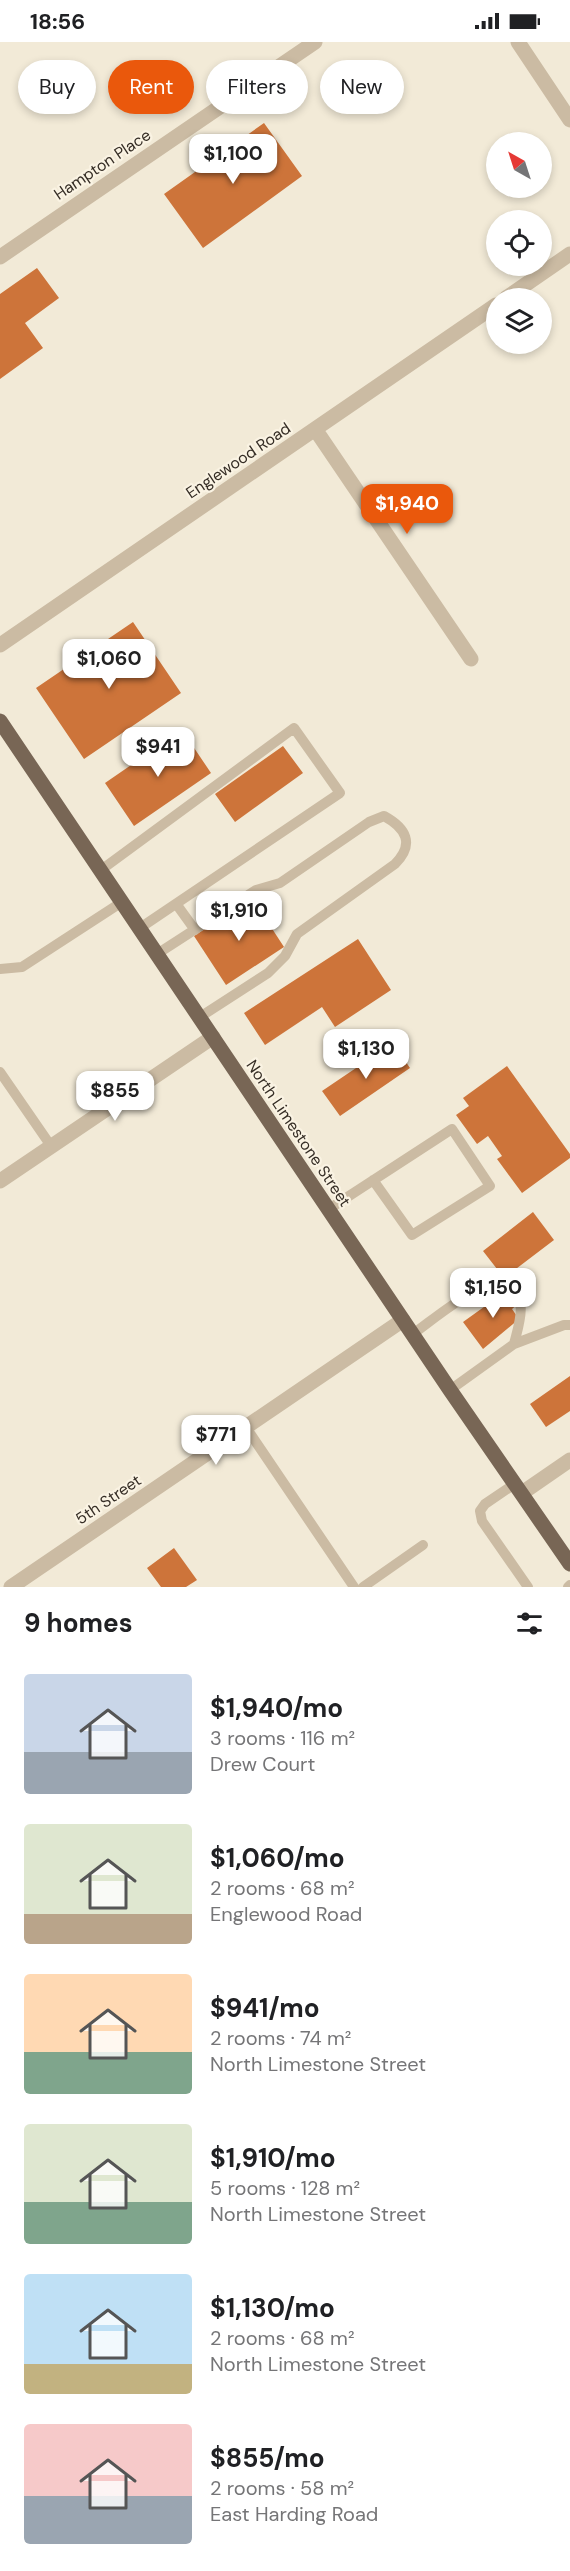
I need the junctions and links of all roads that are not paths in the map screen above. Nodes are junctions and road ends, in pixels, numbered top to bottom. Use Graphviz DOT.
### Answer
graph roads {
  1 [pos="315,42"];
  2 [pos="518,42"];
  3 [pos="570,120"];
  4 [pos="570,254"];
  5 [pos="0,257"];
  6 [pos="521,288"];
  7 [pos="486,312"];
  8 [pos="315,429"];
  9 [pos="0,645"];
  10 [pos="471,659"];
  11 [pos="0,721"];
  12 [pos="5,739"];
  13 [pos="101,870"];
  14 [pos="122,902"];
  15 [pos="177,905"];
  16 [pos="140,928"];
  17 [pos="195,930"];
  18 [pos="158,954"];
  19 [pos="0,969"];
  20 [pos="200,1017"];
  21 [pos="213,1036"];
  22 [pos="0,1072"];
  23 [pos="51,1146"];
  24 [pos="373,1180"];
  25 [pos="0,1181"];
  26 [pos="329,1209"];
  27 [pos="403,1320"];
  28 [pos="570,1325"];
  29 [pos="413,1334"];
  30 [pos="514,1344"];
  31 [pos="450,1390"];
  32 [pos="245,1426"];
  33 [pos="570,1460"];
  34 [pos="519,1488"];
  35 [pos="423,1545"];
  36 [pos="570,1564"];
  37 [pos="11,1587"];
  38 [pos="354,1587"];
  39 [pos="363,1587"];
  40 [pos="528,1587"];
  1 -- 5 [label="street, Hampton Place"];
  2 -- 3 [label="street"];
  4 -- 6 [label="street"];
  7 -- 8 [label="street, Englewood Road"];
  8 -- 9 [label="street, Englewood Road"];
  8 -- 10 [label="street"];
  11 -- 12 [label="main road, North Limestone Street"];
  12 -- 13 [label="main road, North Limestone Street"];
  13 -- 14 [label="main road, North Limestone Street"];
  13 -- 15 [label="lane"];
  14 -- 16 [label="main road, North Limestone Street"];
  14 -- 19 [label="lane"];
  15 -- 16 [label="lane"];
  15 -- 17 [label="lane"];
  16 -- 18 [label="main road, North Limestone Street"];
  17 -- 18 [label="lane"];
  17 -- 20 [label="lane"];
  18 -- 20 [label="main road, North Limestone Street"];
  20 -- 21 [label="main road, North Limestone Street"];
  21 -- 23 [label="street"];
  21 -- 26 [label="main road, North Limestone Street"];
  22 -- 23 [label="lane"];
  23 -- 25 [label="street"];
  24 -- 24 [label="lane"];
  24 -- 26 [label="lane"];
  26 -- 27 [label="main road, North Limestone Street"];
  27 -- 29 [label="main road, North Limestone Street"];
  27 -- 32 [label="street, 5th Street"];
  28 -- 30 [label="lane"];
  29 -- 30 [label="lane"];
  29 -- 31 [label="main road, North Limestone Street"];
  30 -- 31 [label="lane"];
  31 -- 34 [label="main road, North Limestone Street"];
  32 -- 37 [label="street, 5th Street"];
  32 -- 38 [label="lane"];
  33 -- 34 [label="street"];
  34 -- 36 [label="main road, North Limestone Street"];
  34 -- 40 [label="lane"];
  35 -- 39 [label="lane"];
}
